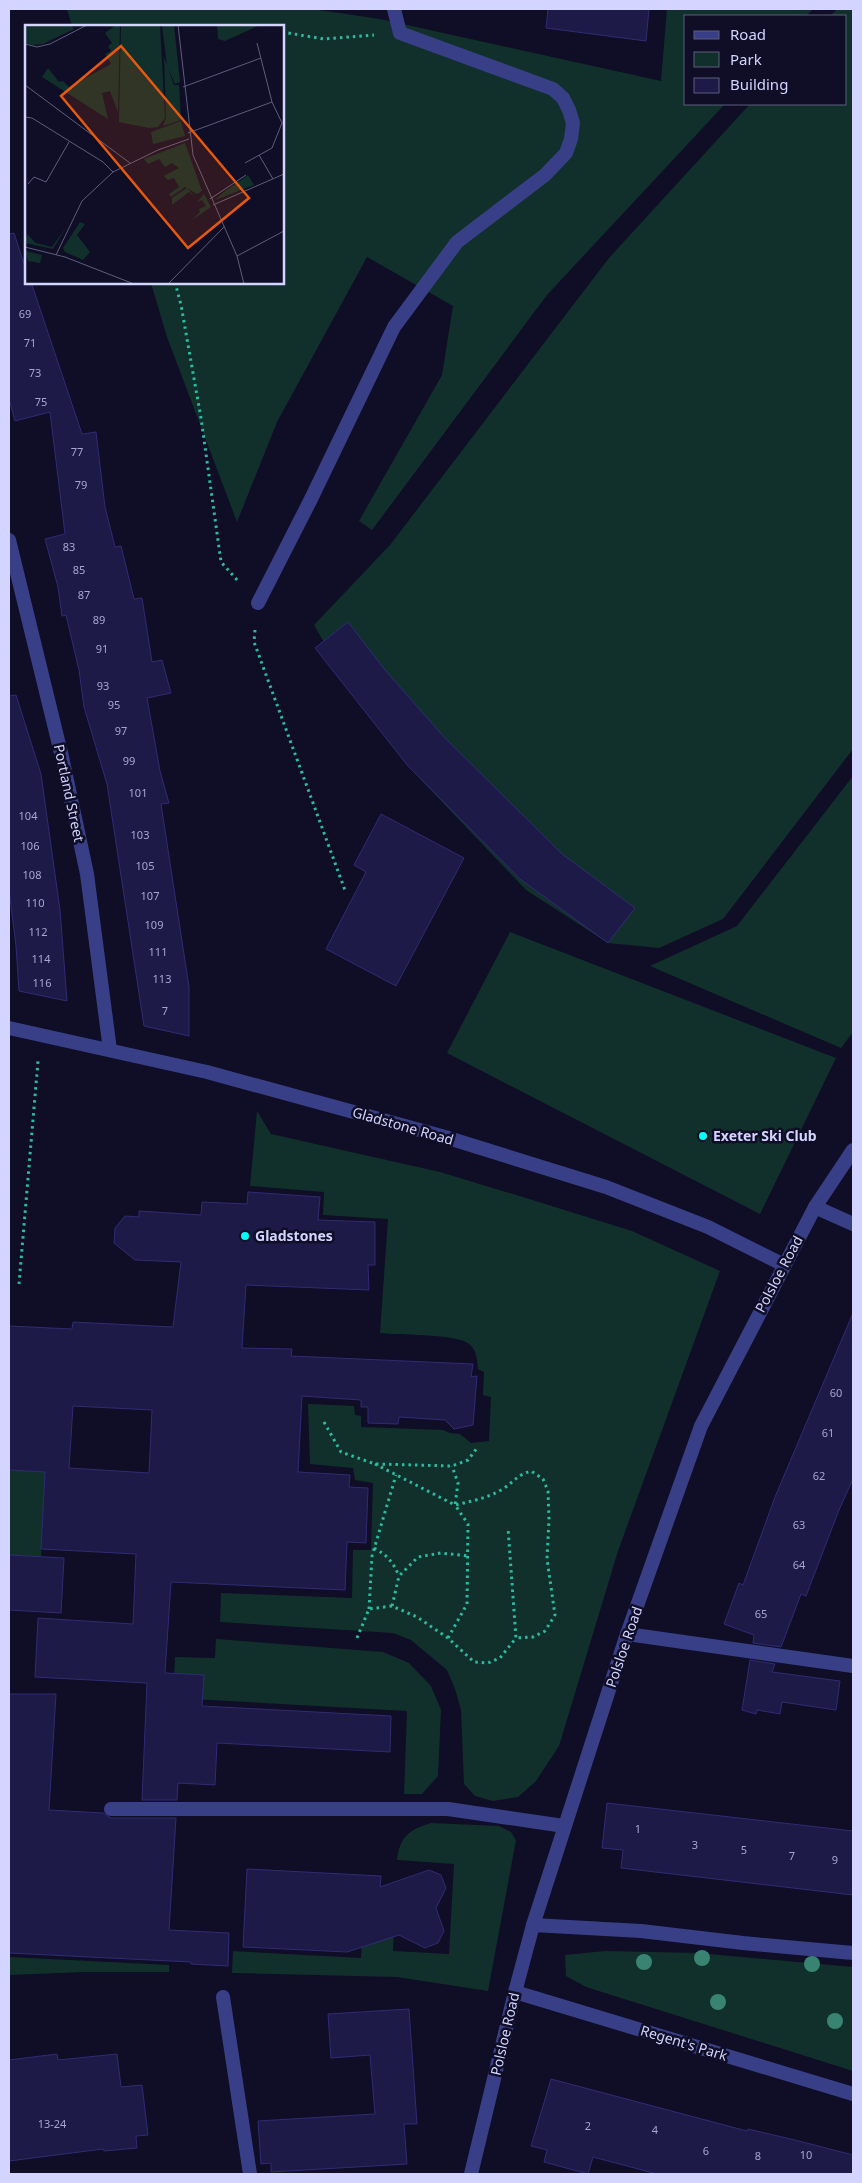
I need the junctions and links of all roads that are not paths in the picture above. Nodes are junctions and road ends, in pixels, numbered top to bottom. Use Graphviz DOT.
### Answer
graph roads {
  1 [pos="394,9"];
  2 [pos="9,540"];
  3 [pos="258,603"];
  4 [pos="9,1028"];
  5 [pos="110,1050"];
  6 [pos="853,1150"];
  7 [pos="815,1207"];
  8 [pos="853,1224"];
  9 [pos="784,1265"];
  10 [pos="627,1634"];
  11 [pos="853,1666"];
  12 [pos="111,1810"];
  13 [pos="564,1826"];
  14 [pos="533,1924"];
  15 [pos="853,1953"];
  16 [pos="515,1992"];
  17 [pos="223,1997"];
  18 [pos="853,2094"];
  19 [pos="250,2174"];
  20 [pos="471,2174"];
  1 -- 3 [label="street"];
  2 -- 5 [label="street, Portland Street"];
  4 -- 5 [label="street, Gladstone Road"];
  5 -- 9 [label="street, Gladstone Road"];
  6 -- 7 [label="street, Polsloe Road"];
  7 -- 8 [label="street"];
  7 -- 9 [label="street, Polsloe Road"];
  9 -- 10 [label="street, Polsloe Road"];
  10 -- 11 [label="street"];
  10 -- 13 [label="street, Polsloe Road"];
  12 -- 13 [label="street"];
  13 -- 14 [label="street, Polsloe Road"];
  14 -- 15 [label="street"];
  14 -- 16 [label="street, Polsloe Road"];
  16 -- 18 [label="street, Regent's Park"];
  16 -- 20 [label="street, Polsloe Road"];
  17 -- 19 [label="street"];
}
